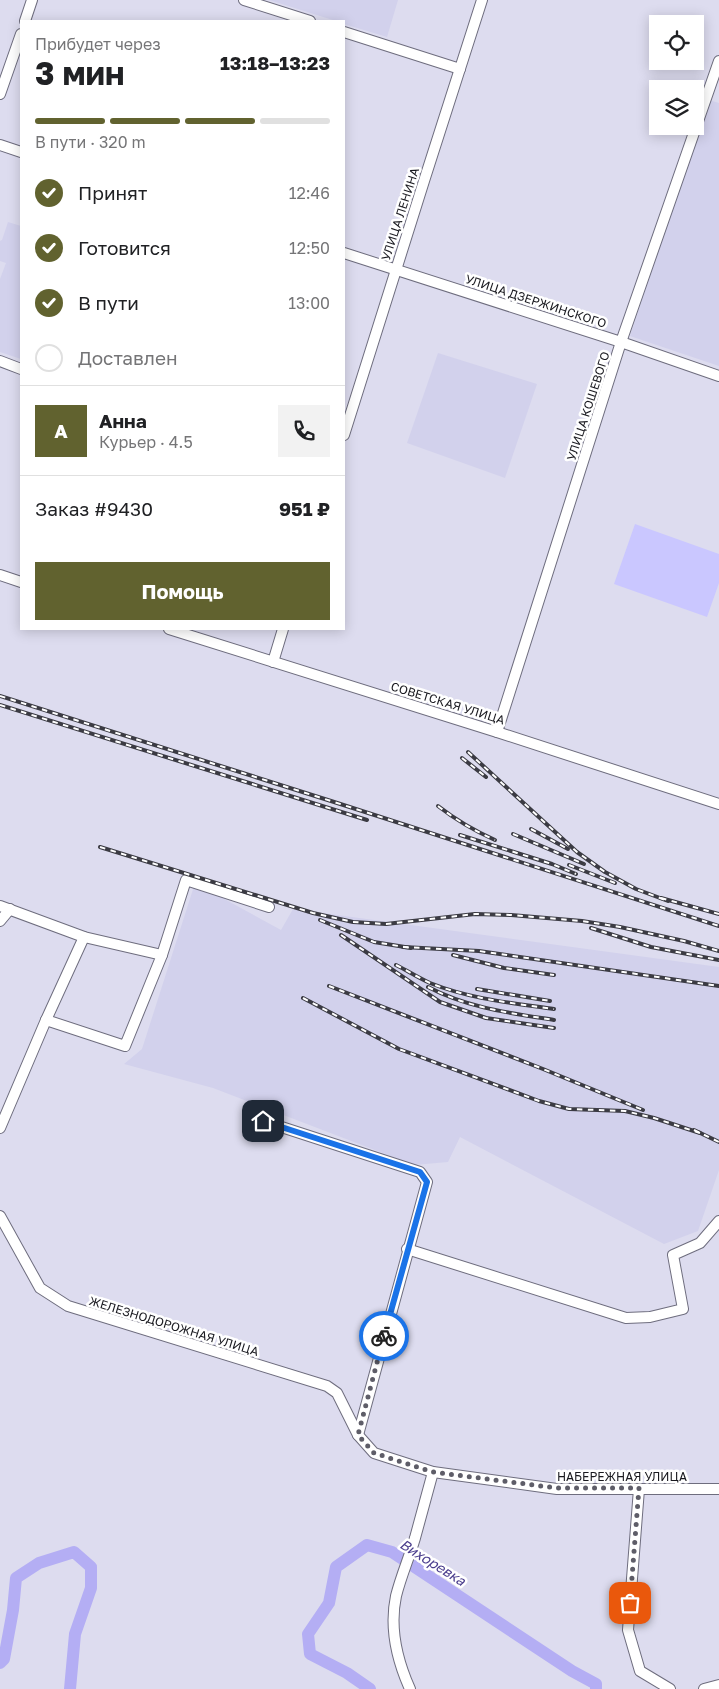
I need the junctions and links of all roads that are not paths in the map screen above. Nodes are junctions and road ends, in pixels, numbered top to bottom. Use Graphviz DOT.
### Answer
graph roads {
  1 [pos="32,0"];
  2 [pos="244,0"];
  3 [pos="482,0"];
  4 [pos="25,20"];
  5 [pos="307,20"];
  6 [pos="345,32"];
  7 [pos="20,37"];
  8 [pos="719,61"];
  9 [pos="460,69"];
  10 [pos="0,94"];
  11 [pos="0,145"];
  12 [pos="20,152"];
  13 [pos="345,253"];
  14 [pos="395,270"];
  15 [pos="621,342"];
  16 [pos="0,361"];
  17 [pos="20,369"];
  18 [pos="719,376"];
  19 [pos="345,432"];
  20 [pos="0,575"];
  21 [pos="20,582"];
  22 [pos="172,630"];
  23 [pos="283,630"];
  24 [pos="273,662"];
  25 [pos="497,732"];
  26 [pos="719,804"];
  27 [pos="269,907"];
  28 [pos="5,908"];
  29 [pos="0,921"];
  30 [pos="84,937"];
  31 [pos="162,954"];
  32 [pos="46,1020"];
  33 [pos="263,1121"];
  34 [pos="0,1128"];
  35 [pos="0,1216"];
  36 [pos="719,1222"];
  37 [pos="407,1249"];
  38 [pos="358,1435"];
  39 [pos="433,1472"];
  40 [pos="639,1488"];
  41 [pos="719,1488"];
  42 [pos="719,1685"];
  43 [pos="410,1689"];
  44 [pos="670,1689"];
  45 [pos="704,1689"];
  1 -- 4 [label="street"];
  2 -- 5 [label="street"];
  3 -- 9 [label="street, УЛИЦА ЛЕНИНА"];
  6 -- 9 [label="street"];
  7 -- 10 [label="street"];
  8 -- 15 [label="street, УЛИЦА КОШЕВОГО"];
  9 -- 14 [label="street, УЛИЦА ЛЕНИНА"];
  11 -- 12 [label="street"];
  13 -- 14 [label="street, УЛИЦА ДЗЕРЖИНСКОГО"];
  14 -- 15 [label="street, УЛИЦА ДЗЕРЖИНСКОГО"];
  14 -- 19 [label="street, УЛИЦА ЛЕНИНА"];
  15 -- 18 [label="street, УЛИЦА ДЗЕРЖИНСКОГО"];
  15 -- 25 [label="street, УЛИЦА КОШЕВОГО"];
  16 -- 17 [label="street"];
  20 -- 21 [label="street"];
  22 -- 24 [label="street, СОВЕТСКАЯ УЛИЦА"];
  23 -- 24 [label="street"];
  24 -- 25 [label="street, СОВЕТСКАЯ УЛИЦА"];
  25 -- 26 [label="street, СОВЕТСКАЯ УЛИЦА"];
  27 -- 31 [label="street"];
  28 -- 29 [label="street"];
  28 -- 30 [label="street"];
  30 -- 31 [label="street"];
  30 -- 32 [label="street"];
  31 -- 32 [label="street"];
  32 -- 34 [label="street"];
  33 -- 37 [label="street"];
  35 -- 38 [label="street, ЖЕЛЕЗНОДОРОЖНАЯ УЛИЦА"];
  36 -- 37 [label="street"];
  37 -- 38 [label="street"];
  38 -- 39 [label="street, НАБЕРЕЖНАЯ УЛИЦА"];
  39 -- 40 [label="street, НАБЕРЕЖНАЯ УЛИЦА"];
  39 -- 43 [label="street"];
  40 -- 41 [label="street, НАБЕРЕЖНАЯ УЛИЦА"];
  40 -- 44 [label="street"];
  42 -- 45 [label="street"];
}
